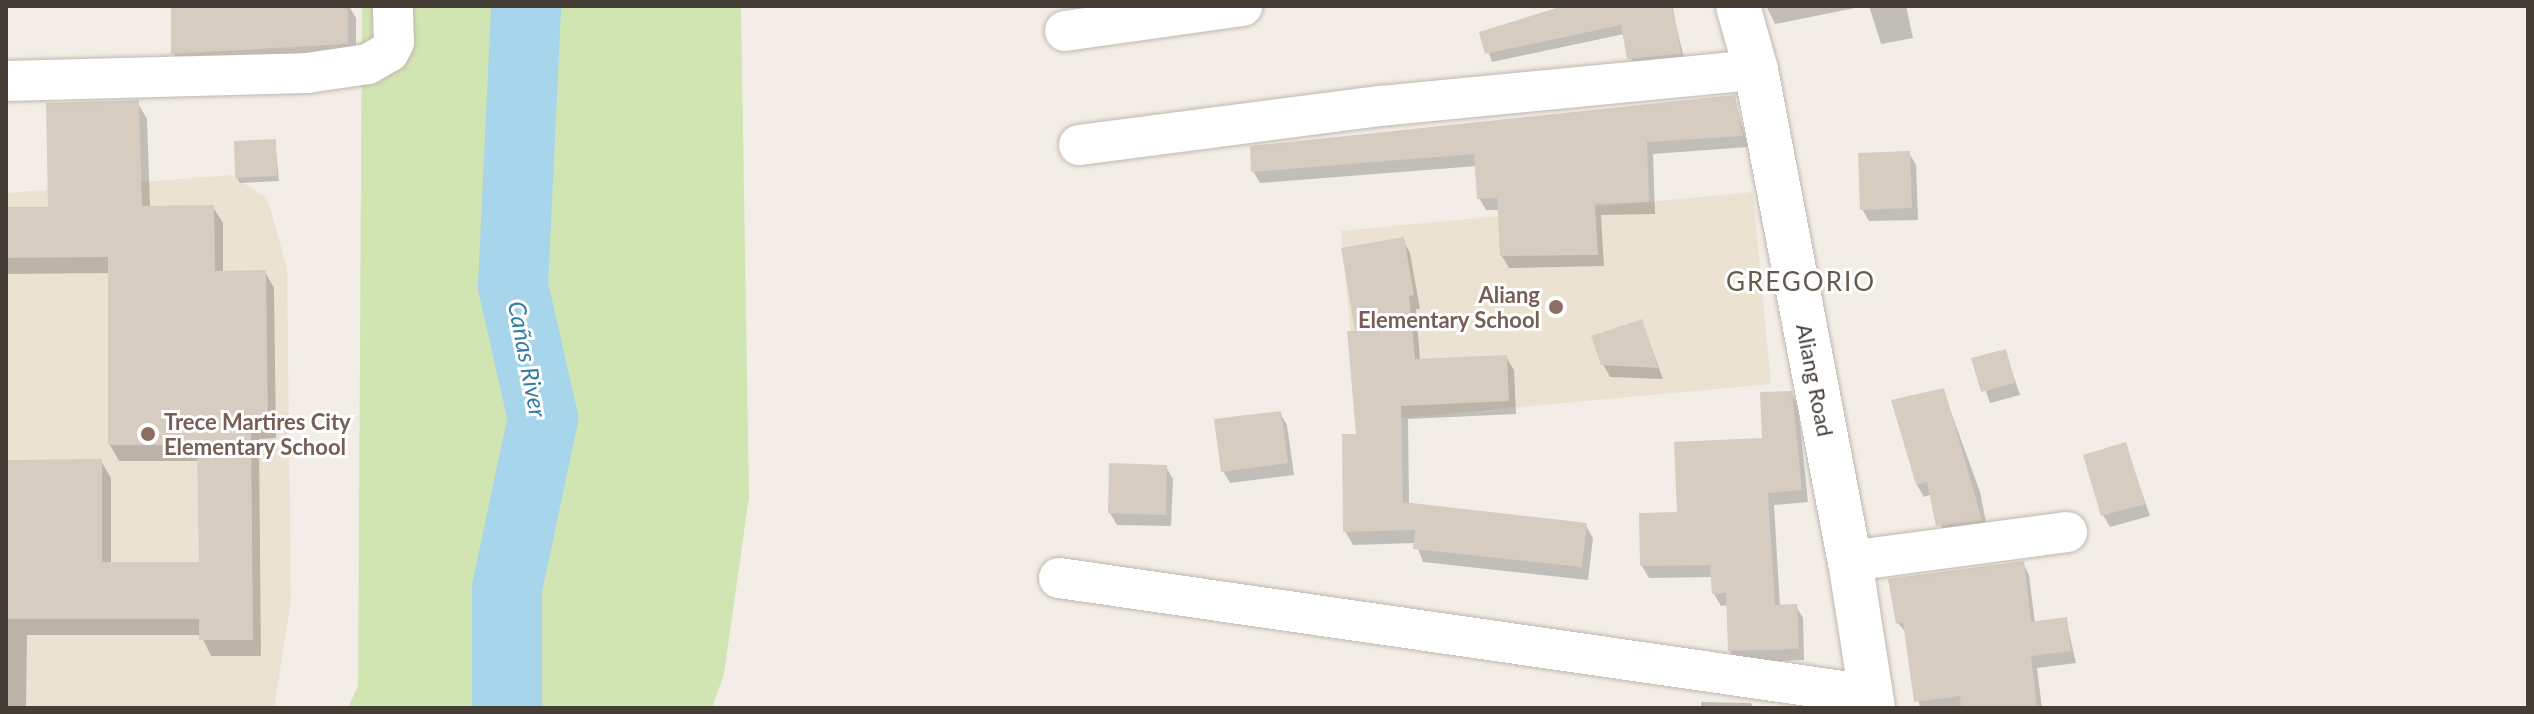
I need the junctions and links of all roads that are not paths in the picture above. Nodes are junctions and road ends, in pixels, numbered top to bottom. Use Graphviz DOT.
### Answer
graph roads {
  1 [pos="393,6"];
  2 [pos="1242,6"];
  3 [pos="1738,6"];
  4 [pos="1065,31"];
  5 [pos="1756,70"];
  6 [pos="6,81"];
  7 [pos="1079,145"];
  8 [pos="2067,532"];
  9 [pos="1850,561"];
  10 [pos="1059,578"];
  11 [pos="1872,702"];
  1 -- 6 [label="street"];
  2 -- 4 [label="street"];
  3 -- 5 [label="street, Aliang Road"];
  5 -- 7 [label="street"];
  5 -- 9 [label="street, Aliang Road"];
  8 -- 9 [label="street"];
  9 -- 11 [label="street, Aliang Road"];
  10 -- 11 [label="street"];
}
